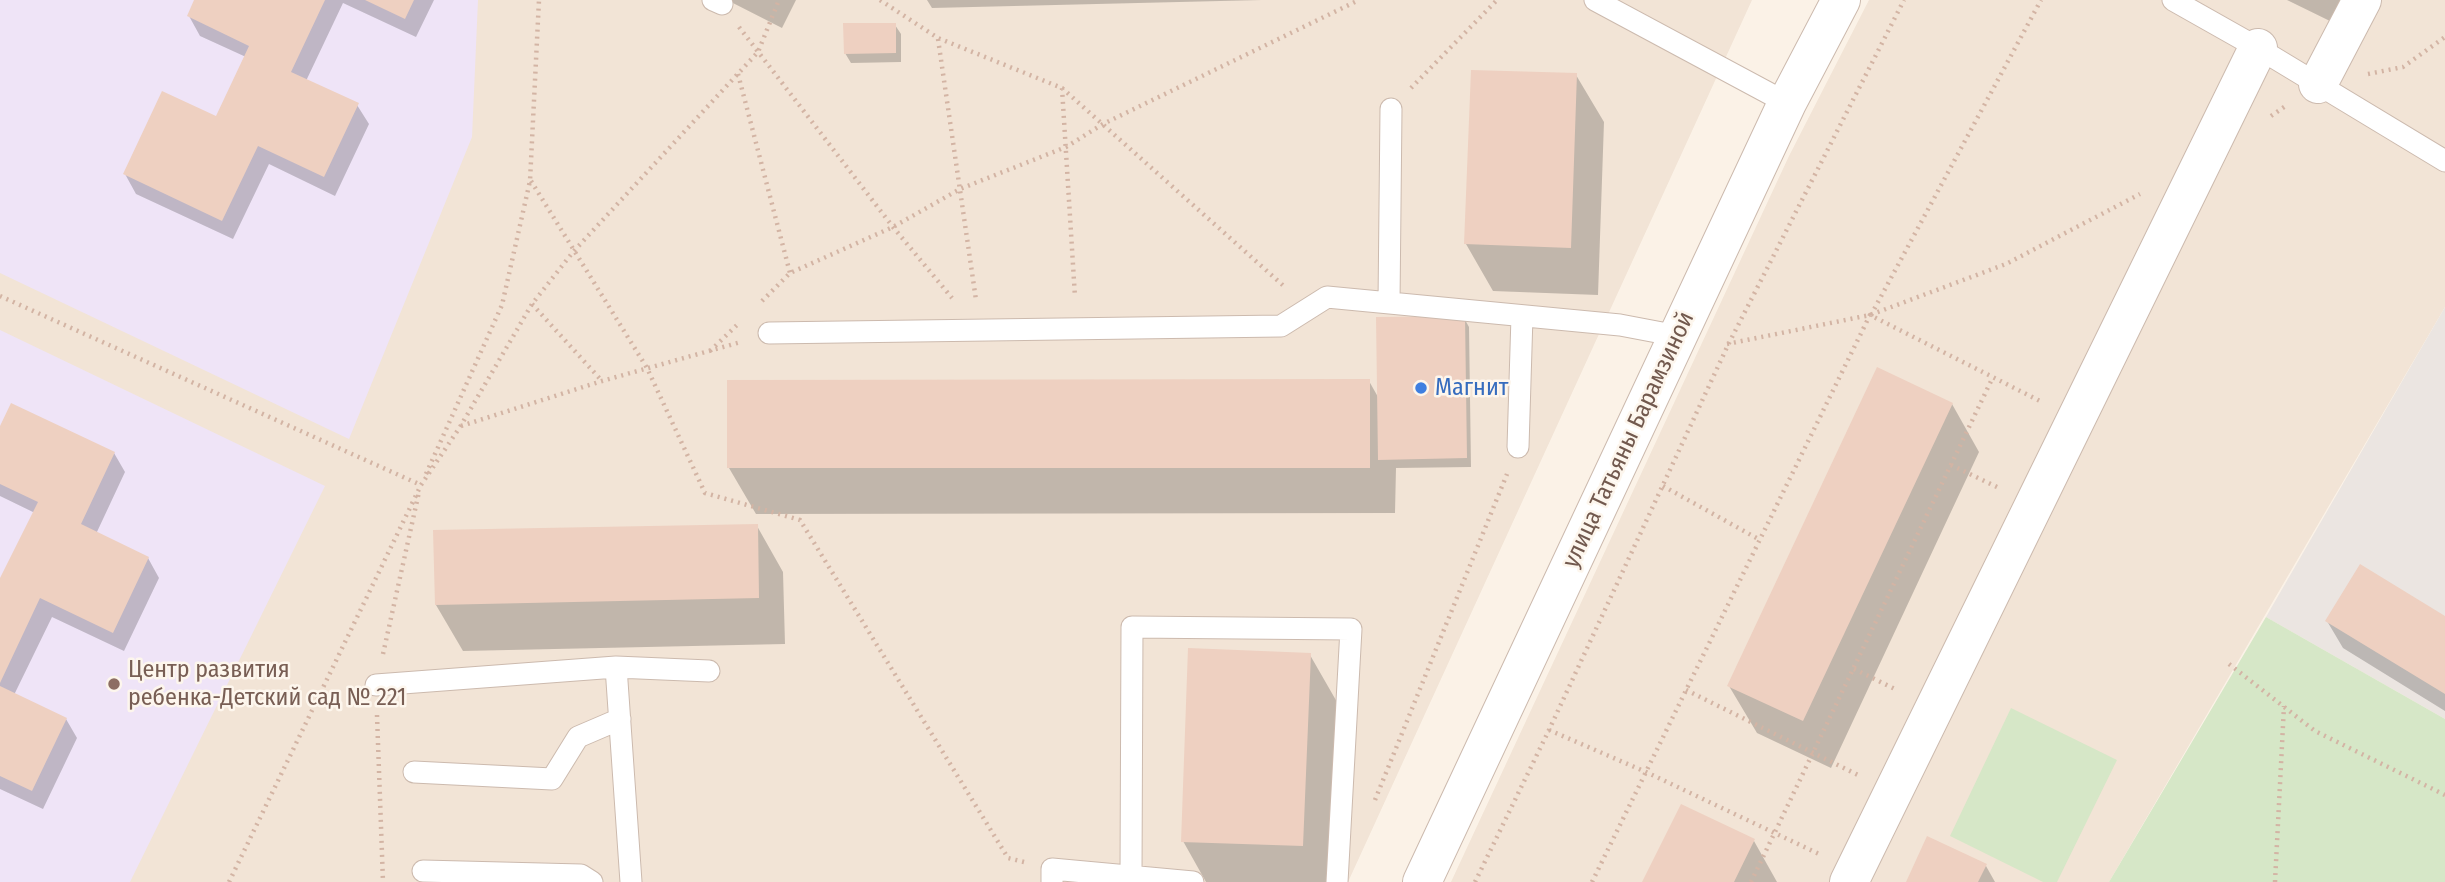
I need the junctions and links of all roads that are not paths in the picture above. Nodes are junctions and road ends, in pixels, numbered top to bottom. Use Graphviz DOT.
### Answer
graph roads {
  1 [pos="1595,0"];
  2 [pos="1841,0"];
  3 [pos="2173,0"];
  4 [pos="2362,0"];
  5 [pos="1632,9"];
  6 [pos="2258,48"];
  7 [pos="2318,84"];
  8 [pos="1787,103"];
  9 [pos="1391,109"];
  10 [pos="2445,161"];
  11 [pos="1389,303"];
  12 [pos="1522,316"];
  13 [pos="769,334"];
  14 [pos="1678,336"];
  15 [pos="1518,447"];
  16 [pos="616,667"];
  17 [pos="709,671"];
  18 [pos="376,685"];
  19 [pos="620,719"];
  20 [pos="414,772"];
  21 [pos="423,871"];
  22 [pos="1840,871"];
  23 [pos="1052,876"];
  24 [pos="1131,876"];
  25 [pos="592,882"];
  26 [pos="631,882"];
  27 [pos="1193,882"];
  28 [pos="1337,882"];
  29 [pos="1422,882"];
  1 -- 5 [label="lane"];
  2 -- 8 [label="street, улица Татьяны Барамзиной"];
  3 -- 6 [label="lane"];
  4 -- 7 [label="street"];
  5 -- 8 [label="lane"];
  6 -- 7 [label="lane"];
  6 -- 22 [label="street"];
  7 -- 10 [label="lane"];
  8 -- 14 [label="street, улица Татьяны Барамзиной"];
  9 -- 11 [label="lane"];
  11 -- 12 [label="lane"];
  11 -- 13 [label="lane"];
  12 -- 14 [label="lane"];
  12 -- 15 [label="lane"];
  14 -- 29 [label="street, улица Татьяны Барамзиной"];
  16 -- 17 [label="lane"];
  16 -- 18 [label="lane"];
  16 -- 19 [label="lane"];
  19 -- 20 [label="lane"];
  19 -- 26 [label="lane"];
  21 -- 25 [label="lane"];
  23 -- 24 [label="lane"];
  24 -- 27 [label="lane"];
  24 -- 28 [label="lane"];
}
